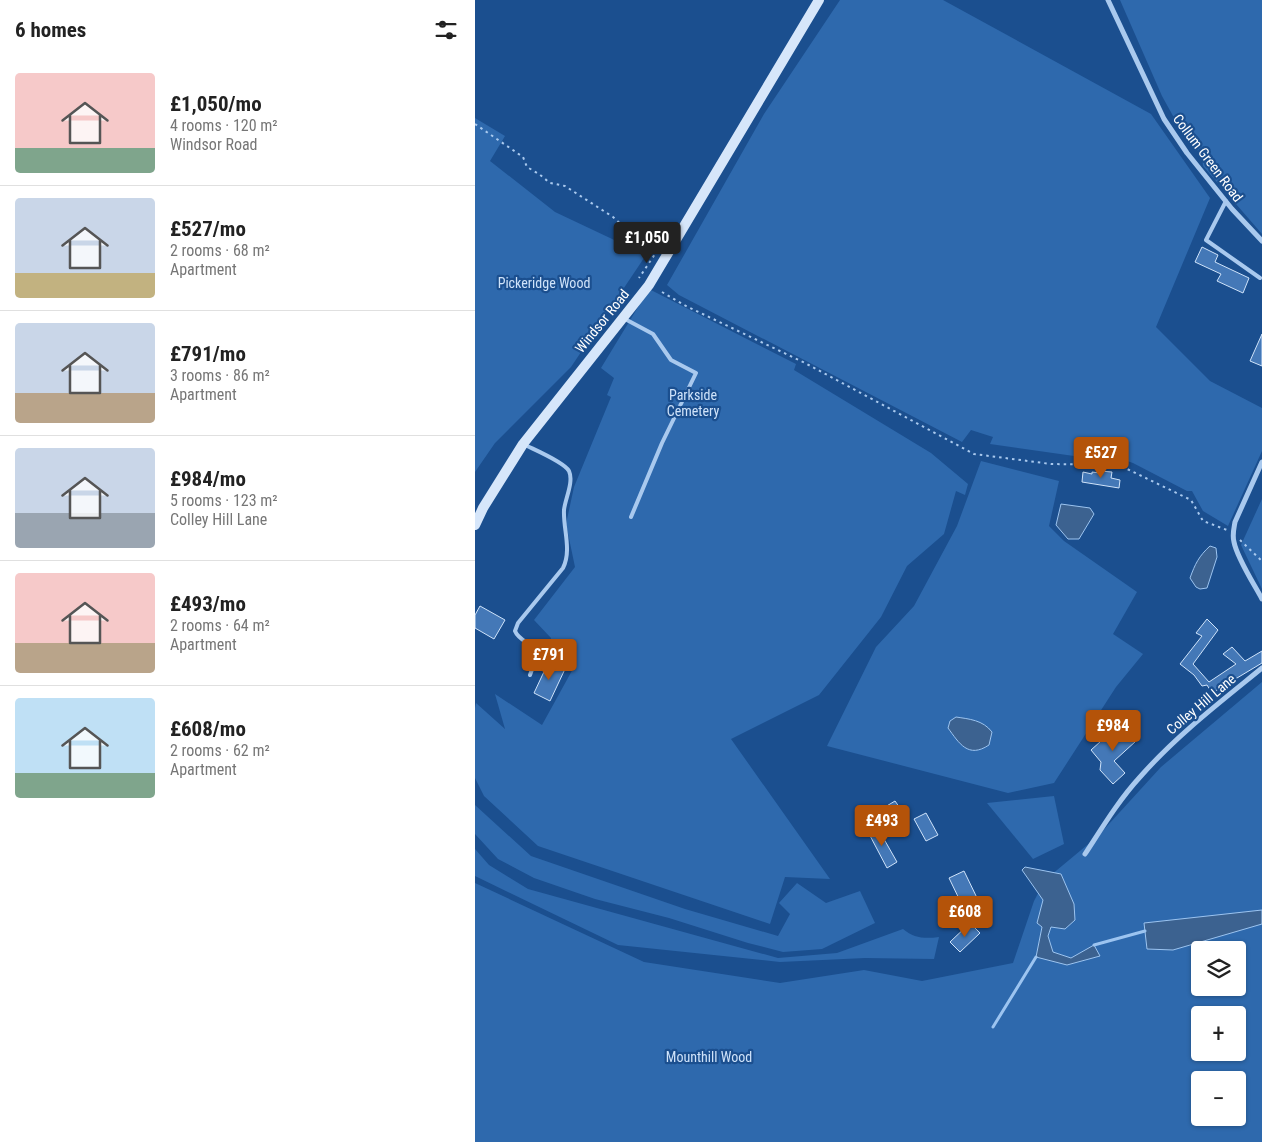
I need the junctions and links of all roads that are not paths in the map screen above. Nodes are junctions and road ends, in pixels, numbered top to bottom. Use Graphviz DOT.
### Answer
graph roads {
  1 [pos="819,0"];
  2 [pos="1108,0"];
  3 [pos="1226,201"];
  4 [pos="1262,241"];
  5 [pos="1260,278"];
  6 [pos="623,318"];
  7 [pos="523,444"];
  8 [pos="1262,462"];
  9 [pos="631,517"];
  10 [pos="475,525"];
  11 [pos="1262,599"];
  12 [pos="1262,668"];
  13 [pos="530,675"];
  14 [pos="1085,854"];
  1 -- 6 [label="main road, Windsor Road"];
  2 -- 3 [label="street, Collum Green Road"];
  3 -- 4 [label="street, Collum Green Road"];
  3 -- 5 [label="lane"];
  6 -- 7 [label="main road, Windsor Road"];
  6 -- 9 [label="lane"];
  7 -- 10 [label="main road, Windsor Road"];
  7 -- 13 [label="lane"];
  8 -- 11 [label="street"];
  12 -- 14 [label="street, Colley Hill Lane"];
}
